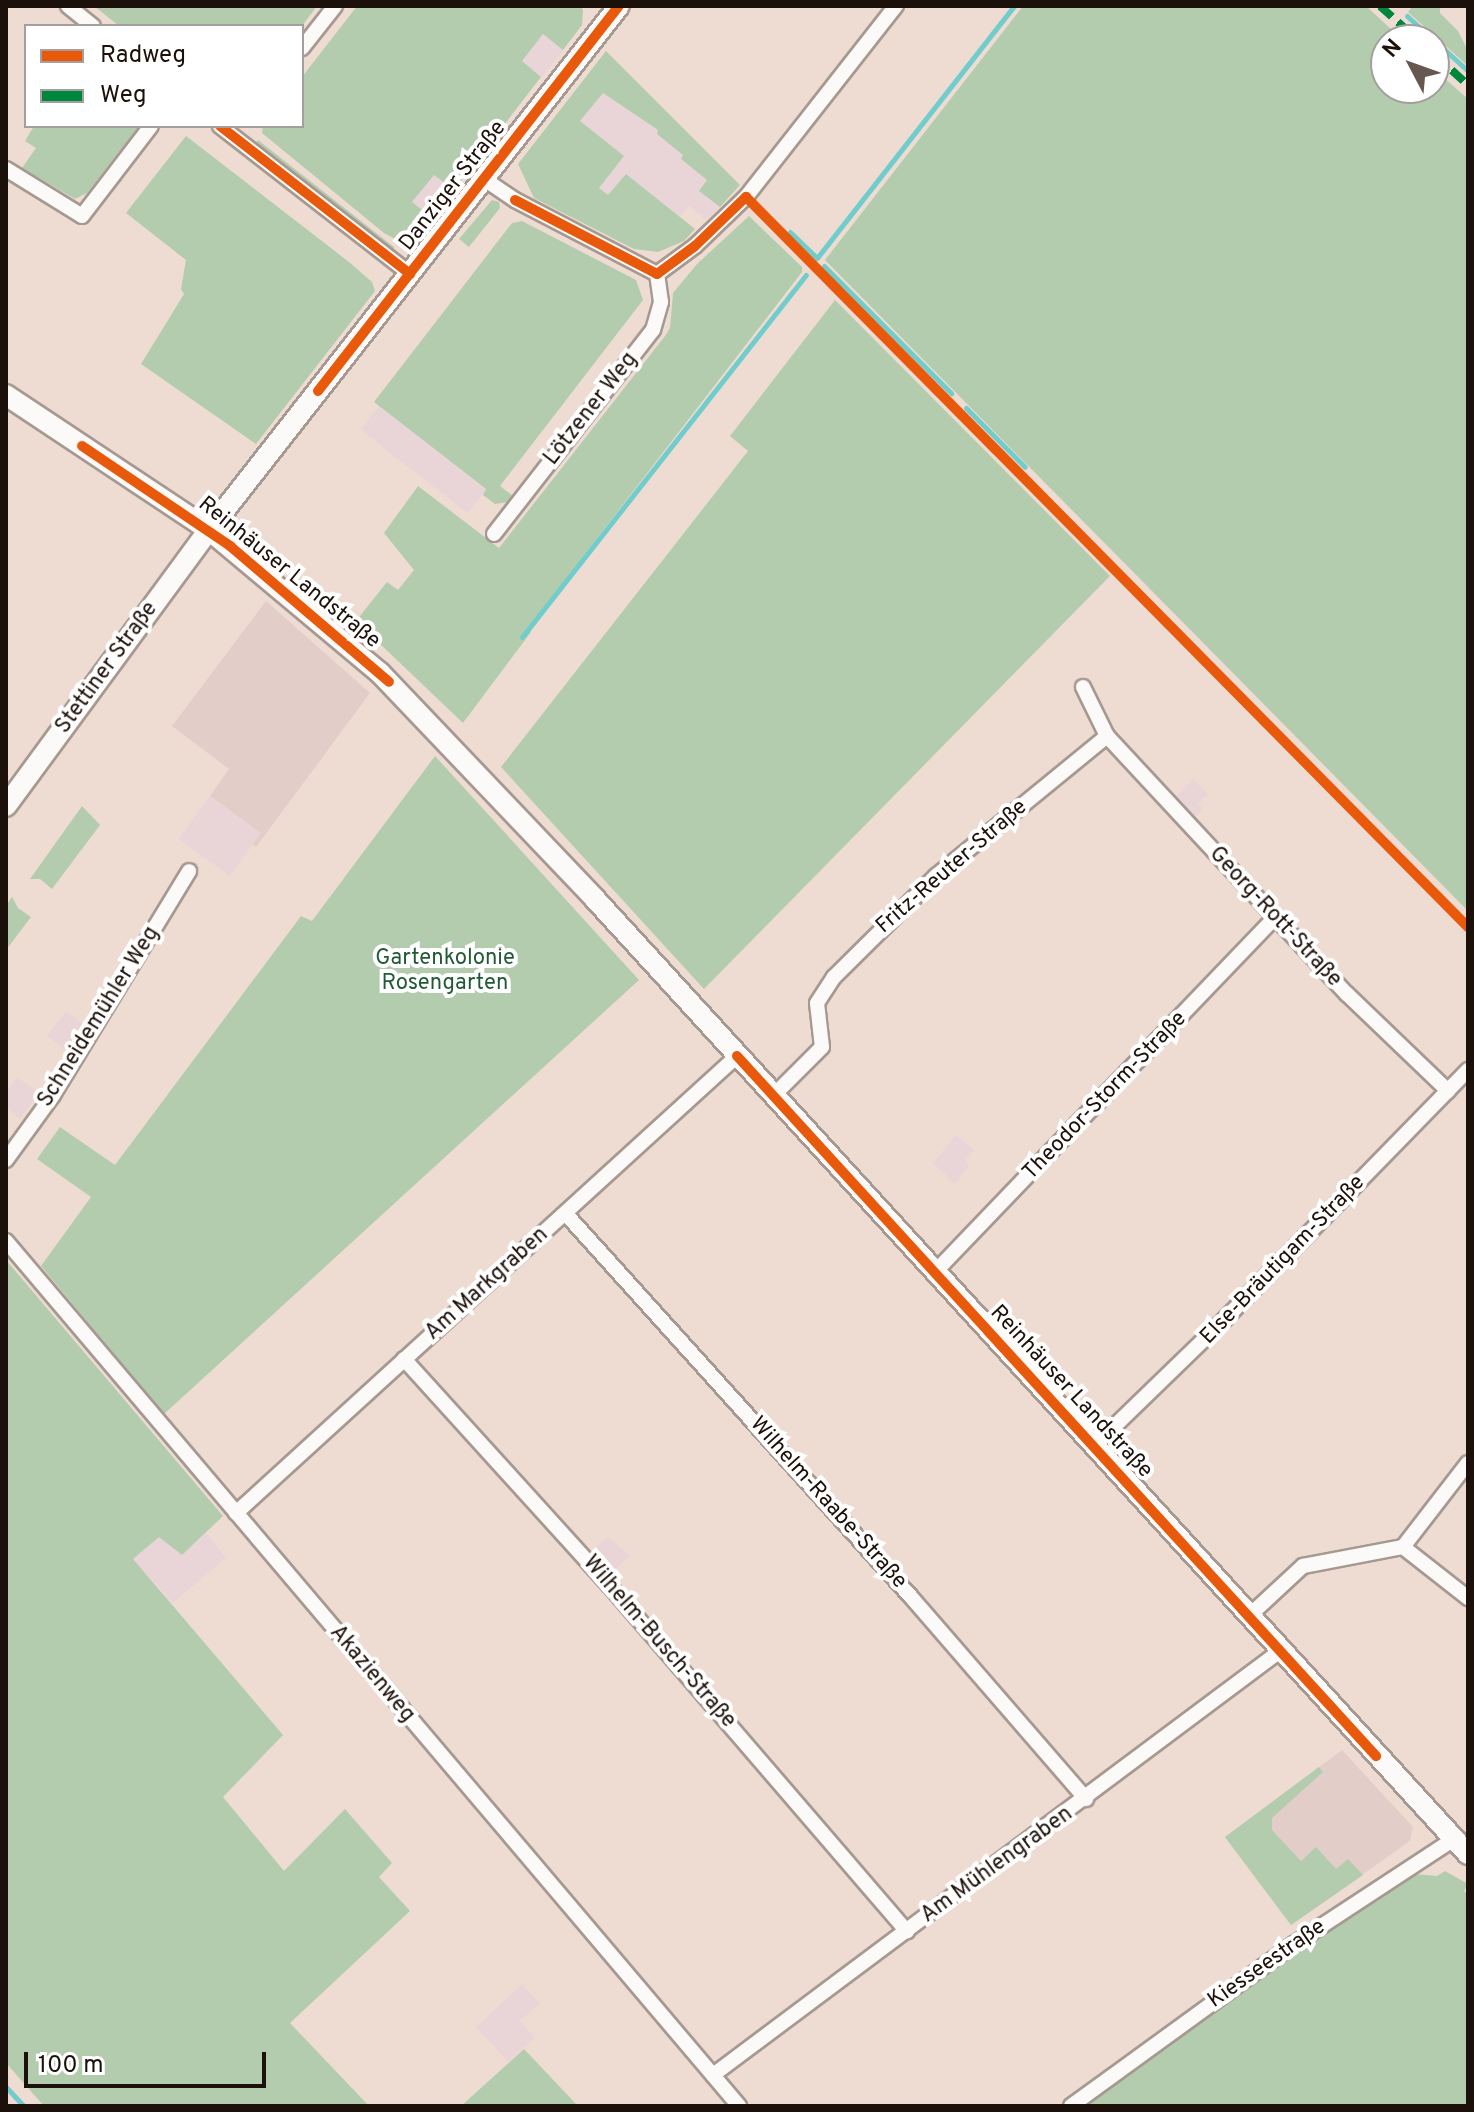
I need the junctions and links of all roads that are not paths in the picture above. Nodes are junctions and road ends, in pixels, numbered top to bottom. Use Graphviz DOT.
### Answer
graph roads {
  1 [pos="68,6"];
  2 [pos="335,6"];
  3 [pos="896,6"];
  4 [pos="612,9"];
  5 [pos="90,24"];
  6 [pos="304,45"];
  7 [pos="149,128"];
  8 [pos="236,131"];
  9 [pos="6,169"];
  10 [pos="484,179"];
  11 [pos="410,274"];
  12 [pos="657,274"];
  13 [pos="6,395"];
  14 [pos="209,530"];
  15 [pos="494,534"];
  16 [pos="1083,687"];
  17 [pos="1107,736"];
  18 [pos="6,806"];
  19 [pos="189,871"];
  20 [pos="1275,917"];
  21 [pos="737,1056"];
  22 [pos="1468,1070"];
  23 [pos="1448,1091"];
  24 [pos="773,1096"];
  25 [pos="6,1160"];
  26 [pos="565,1213"];
  27 [pos="6,1241"];
  28 [pos="934,1273"];
  29 [pos="404,1359"];
  30 [pos="1094,1446"];
  31 [pos="1468,1463"];
  32 [pos="236,1513"];
  33 [pos="1403,1547"];
  34 [pos="1468,1598"];
  35 [pos="1249,1616"];
  36 [pos="1280,1651"];
  37 [pos="1086,1799"];
  38 [pos="1463,1842"];
  39 [pos="907,1932"];
  40 [pos="713,2075"];
  41 [pos="739,2106"];
  42 [pos="1071,2106"];
  1 -- 5 [label="street"];
  2 -- 6 [label="street"];
  3 -- 12 [label="street"];
  4 -- 10 [label="main road, Danziger Straße"];
  7 -- 9 [label="street"];
  8 -- 11 [label="street"];
  10 -- 11 [label="main road, Danziger Straße"];
  10 -- 12 [label="street"];
  11 -- 14 [label="main road, Danziger Straße"];
  12 -- 15 [label="street, Lötzener Weg"];
  13 -- 14 [label="main road, Reinhäuser Landstraße"];
  14 -- 18 [label="main road, Stettiner Straße"];
  14 -- 21 [label="main road, Reinhäuser Landstraße"];
  16 -- 17 [label="street"];
  17 -- 20 [label="street, Georg-Rott-Straße"];
  17 -- 24 [label="street, Fritz-Reuter-Straße"];
  19 -- 25 [label="street, Schneidemühler Weg"];
  20 -- 23 [label="street, Georg-Rott-Straße"];
  20 -- 28 [label="street, Theodor-Storm-Straße"];
  21 -- 24 [label="main road, Reinhäuser Landstraße"];
  21 -- 26 [label="street, Am Markgraben"];
  22 -- 23 [label="street, Else-Bräutigam-Straße"];
  23 -- 30 [label="street, Else-Bräutigam-Straße"];
  24 -- 28 [label="main road, Reinhäuser Landstraße"];
  26 -- 29 [label="street, Am Markgraben"];
  26 -- 37 [label="street, Wilhelm-Raabe-Straße"];
  27 -- 32 [label="street, Akazienweg"];
  28 -- 30 [label="main road, Reinhäuser Landstraße"];
  29 -- 32 [label="street, Am Markgraben"];
  29 -- 39 [label="street, Wilhelm-Busch-Straße"];
  30 -- 35 [label="main road, Reinhäuser Landstraße"];
  31 -- 33 [label="street"];
  32 -- 40 [label="street, Akazienweg"];
  33 -- 34 [label="street"];
  33 -- 35 [label="street"];
  35 -- 36 [label="main road, Reinhäuser Landstraße"];
  36 -- 37 [label="street, Am Mühlengraben"];
  36 -- 38 [label="main road, Reinhäuser Landstraße"];
  37 -- 39 [label="street, Am Mühlengraben"];
  38 -- 42 [label="street, Kiesseestraße"];
  39 -- 40 [label="street, Am Mühlengraben"];
  40 -- 41 [label="street, Akazienweg"];
}
